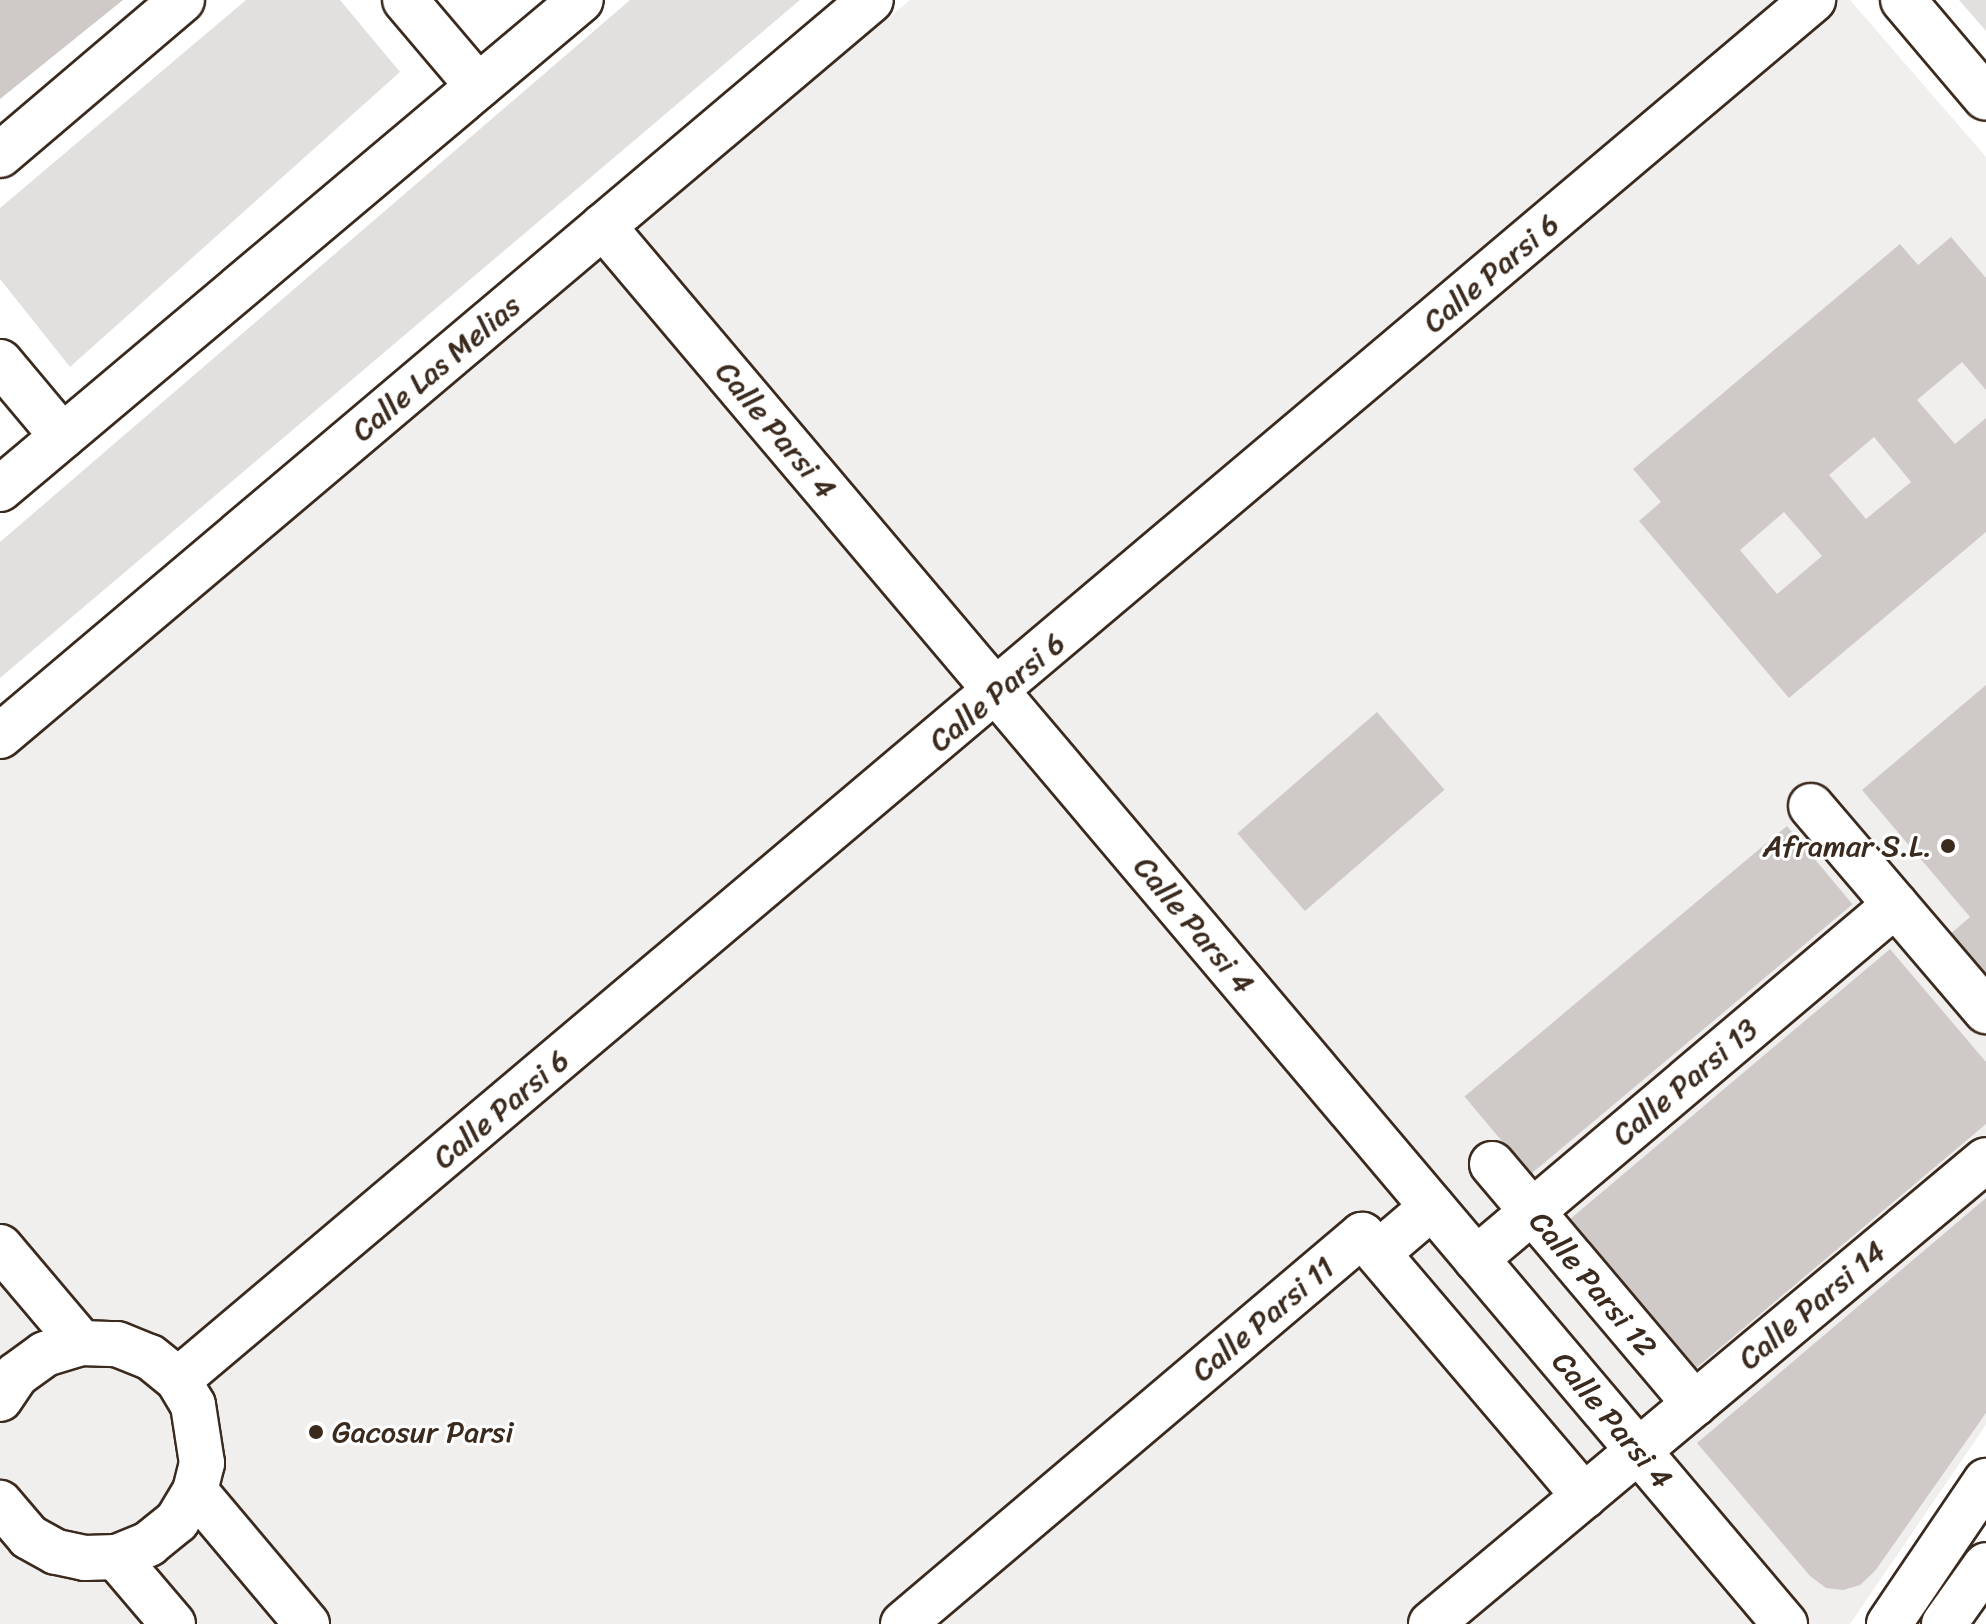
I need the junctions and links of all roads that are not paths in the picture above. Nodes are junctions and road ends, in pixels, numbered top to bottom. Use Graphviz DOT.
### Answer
graph roads {
  1 [pos="182,0"];
  2 [pos="405,0"];
  3 [pos="581,0"];
  4 [pos="871,0"];
  5 [pos="1813,0"];
  6 [pos="1903,0"];
  7 [pos="478,86"];
  8 [pos="1986,98"];
  9 [pos="0,155"];
  10 [pos="603,226"];
  11 [pos="0,362"];
  12 [pos="62,436"];
  13 [pos="0,489"];
  14 [pos="997,692"];
  15 [pos="0,736"];
  16 [pos="1811,806"];
  17 [pos="1895,905"];
  18 [pos="1986,1011"];
  19 [pos="1986,1160"];
  20 [pos="1492,1164"];
  21 [pos="1432,1207"];
  22 [pos="1532,1212"];
  23 [pos="0,1247"];
  24 [pos="1378,1253"];
  25 [pos="1476,1259"];
  26 [pos="81,1343"];
  27 [pos="178,1380"];
  28 [pos="0,1399"];
  29 [pos="1695,1404"];
  30 [pos="1638,1451"];
  31 [pos="1986,1481"];
  32 [pos="195,1491"];
  33 [pos="1584,1496"];
  34 [pos="3,1514"];
  35 [pos="116,1557"];
  36 [pos="1986,1565"];
  37 [pos="173,1624"];
  38 [pos="307,1624"];
  39 [pos="903,1624"];
  40 [pos="1431,1624"];
  41 [pos="1785,1624"];
  42 [pos="1889,1624"];
  43 [pos="1944,1624"];
  1 -- 9 [label="street"];
  2 -- 7 [label="street"];
  3 -- 7 [label="street"];
  4 -- 10 [label="street, Calle Las Melias"];
  5 -- 14 [label="street, Calle Parsi 6"];
  6 -- 8 [label="street"];
  7 -- 12 [label="street"];
  10 -- 14 [label="street, Calle Parsi 4"];
  10 -- 15 [label="street, Calle Las Melias"];
  11 -- 12 [label="street"];
  12 -- 13 [label="street"];
  14 -- 21 [label="street, Calle Parsi 4"];
  14 -- 27 [label="street, Calle Parsi 6"];
  16 -- 17 [label="street"];
  17 -- 18 [label="street"];
  17 -- 22 [label="street, Calle Parsi 13"];
  19 -- 29 [label="street, Calle Parsi 14"];
  20 -- 22 [label="street, Calle Parsi 12"];
  21 -- 24 [label="street"];
  21 -- 25 [label="street, Calle Parsi 4"];
  22 -- 25 [label="street, Calle Parsi 13"];
  22 -- 29 [label="street, Calle Parsi 12"];
  23 -- 26 [label="street"];
  24 -- 33 [label="street, Calle Parsi 11"];
  24 -- 39 [label="street, Calle Parsi 11"];
  25 -- 30 [label="street, Calle Parsi 4"];
  26 -- 27 [label="street"];
  26 -- 28 [label="street"];
  27 -- 32 [label="street"];
  29 -- 30 [label="street, Calle Parsi 14"];
  30 -- 33 [label="street"];
  30 -- 41 [label="street, Calle Parsi 4"];
  31 -- 42 [label="street"];
  32 -- 35 [label="street"];
  32 -- 38 [label="street"];
  33 -- 40 [label="street"];
  34 -- 35 [label="street"];
  35 -- 37 [label="street"];
  36 -- 43 [label="street"];
}
